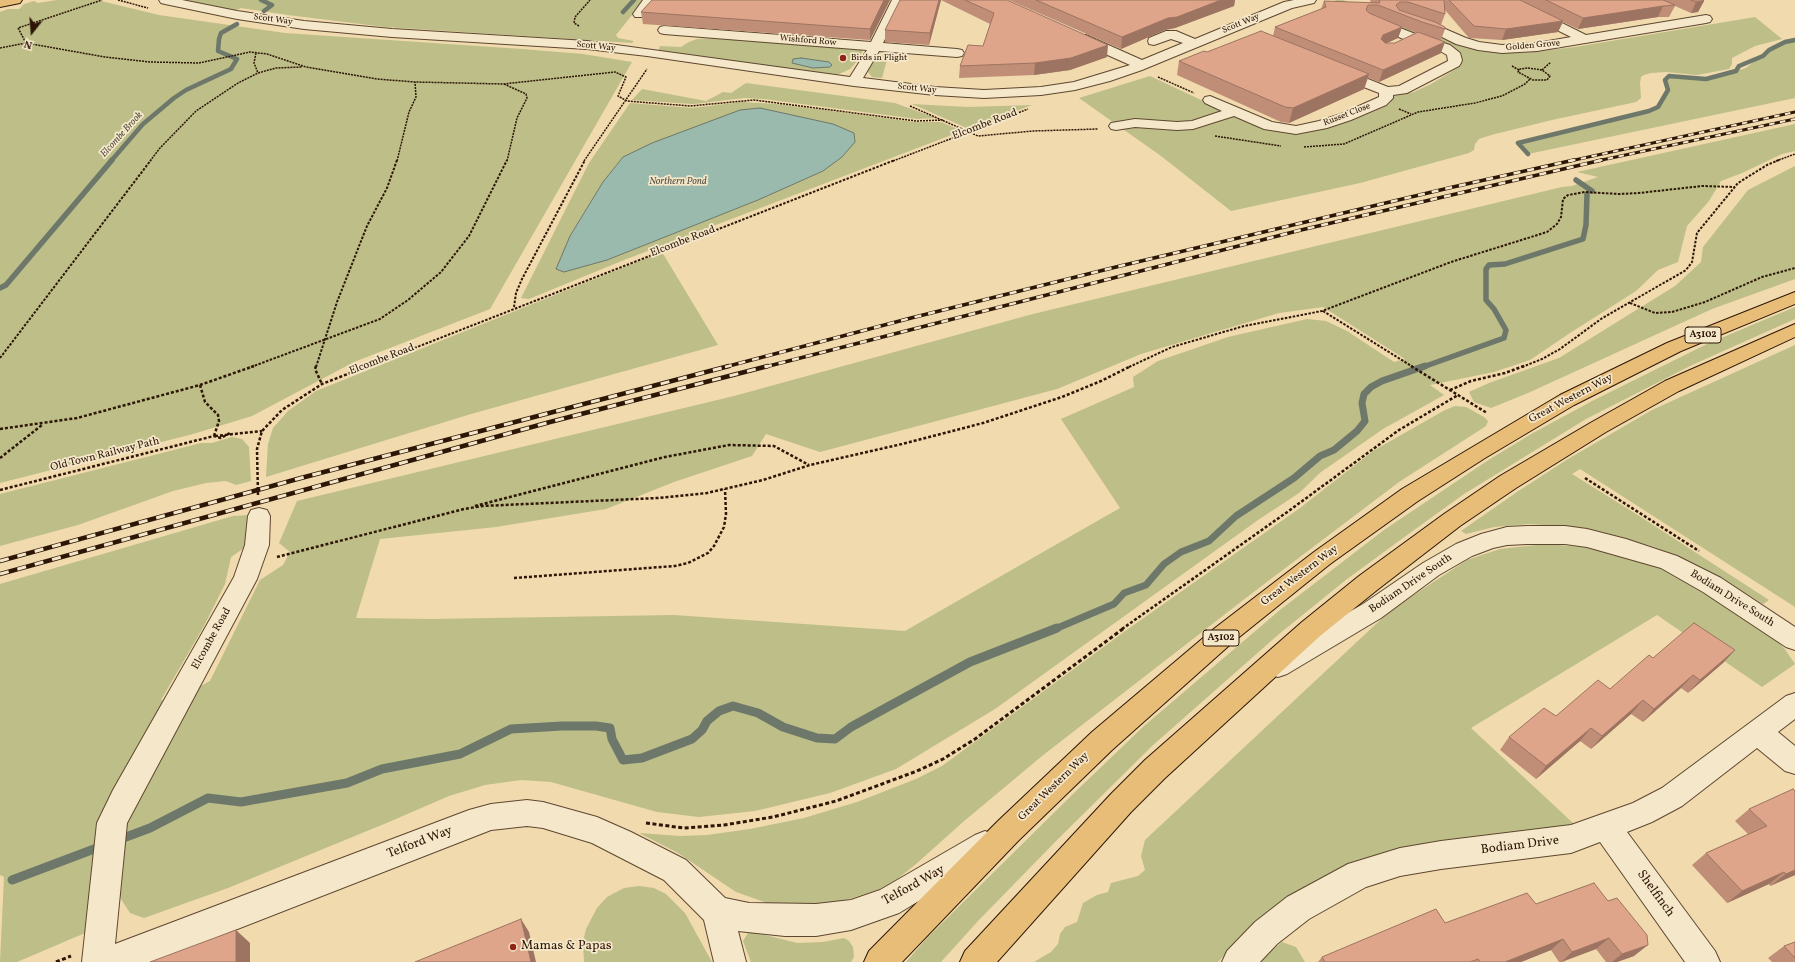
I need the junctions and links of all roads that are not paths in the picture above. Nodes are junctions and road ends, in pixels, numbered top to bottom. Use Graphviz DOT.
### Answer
graph roads {
  1 [pos="16,0"];
  2 [pos="167,0"];
  3 [pos="649,0"];
  4 [pos="898,0"];
  5 [pos="1310,0"];
  6 [pos="1507,0"];
  7 [pos="0,3"];
  8 [pos="1292,3"];
  9 [pos="1673,12"];
  10 [pos="639,14"];
  11 [pos="1706,19"];
  12 [pos="1370,20"];
  13 [pos="1693,21"];
  14 [pos="1453,24"];
  15 [pos="1231,28"];
  16 [pos="664,30"];
  17 [pos="692,32"];
  18 [pos="1071,34"];
  19 [pos="1248,35"];
  20 [pos="1413,38"];
  21 [pos="1584,39"];
  22 [pos="1154,41"];
  23 [pos="1194,43"];
  24 [pos="681,44"];
  25 [pos="1399,44"];
  26 [pos="875,46"];
  27 [pos="956,53"];
  28 [pos="1142,65"];
  29 [pos="1330,68"];
  30 [pos="992,80"];
  31 [pos="854,82"];
  32 [pos="1386,91"];
  33 [pos="1024,92"];
  34 [pos="1210,100"];
  35 [pos="1234,110"];
  36 [pos="1116,126"];
  37 [pos="1795,297"];
  38 [pos="1795,330"];
  39 [pos="259,516"];
  40 [pos="1795,640"];
  41 [pos="1255,679"];
  42 [pos="1795,704"];
  43 [pos="1758,733"];
  44 [pos="1795,762"];
  45 [pos="1606,827"];
  46 [pos="1008,831"];
  47 [pos="717,912"];
  48 [pos="98,962"];
  49 [pos="111,962"];
  50 [pos="730,962"];
  51 [pos="880,962"];
  52 [pos="976,962"];
  53 [pos="1238,962"];
  54 [pos="1704,962"];
  1 -- 7 [label="main road"];
  2 -- 31 [label="street, Scott Way"];
  3 -- 10 [label="street"];
  4 -- 26 [label="street"];
  5 -- 8 [label="street, Scott Way"];
  6 -- 21 [label="street, Golden Grove"];
  8 -- 15 [label="street, Scott Way"];
  9 -- 13 [label="street"];
  11 -- 13 [label="street, Golden Grove"];
  12 -- 20 [label="street"];
  13 -- 21 [label="street, Golden Grove"];
  14 -- 21 [label="street, Golden Grove"];
  15 -- 19 [label="street"];
  15 -- 23 [label="street, Scott Way"];
  16 -- 17 [label="street, Wishford Row"];
  17 -- 24 [label="street"];
  17 -- 26 [label="street, Wishford Row"];
  18 -- 28 [label="street"];
  20 -- 25 [label="street"];
  20 -- 32 [label="street"];
  22 -- 23 [label="street"];
  23 -- 28 [label="street, Scott Way"];
  26 -- 27 [label="street, Wishford Row"];
  26 -- 31 [label="street"];
  28 -- 33 [label="street, Scott Way"];
  29 -- 32 [label="street"];
  30 -- 33 [label="street"];
  31 -- 33 [label="street, Scott Way"];
  32 -- 35 [label="street, Russet Close"];
  34 -- 35 [label="street, Russet Close"];
  35 -- 36 [label="street"];
  37 -- 46 [label="main road, Great Western Way / A3102"];
  38 -- 41 [label="main road"];
  39 -- 48 [label="street, Elcombe Road"];
  40 -- 41 [label="street, Bodiam Drive South"];
  41 -- 52 [label="main road"];
  42 -- 43 [label="street, Bodiam Drive"];
  43 -- 44 [label="street"];
  43 -- 45 [label="street, Bodiam Drive"];
  45 -- 53 [label="street, Bodiam Drive"];
  45 -- 54 [label="street, Shelfinch"];
  46 -- 47 [label="street, Telford Way"];
  46 -- 51 [label="main road, Great Western Way / A3102"];
  47 -- 49 [label="street, Telford Way"];
  47 -- 50 [label="street"];
}
